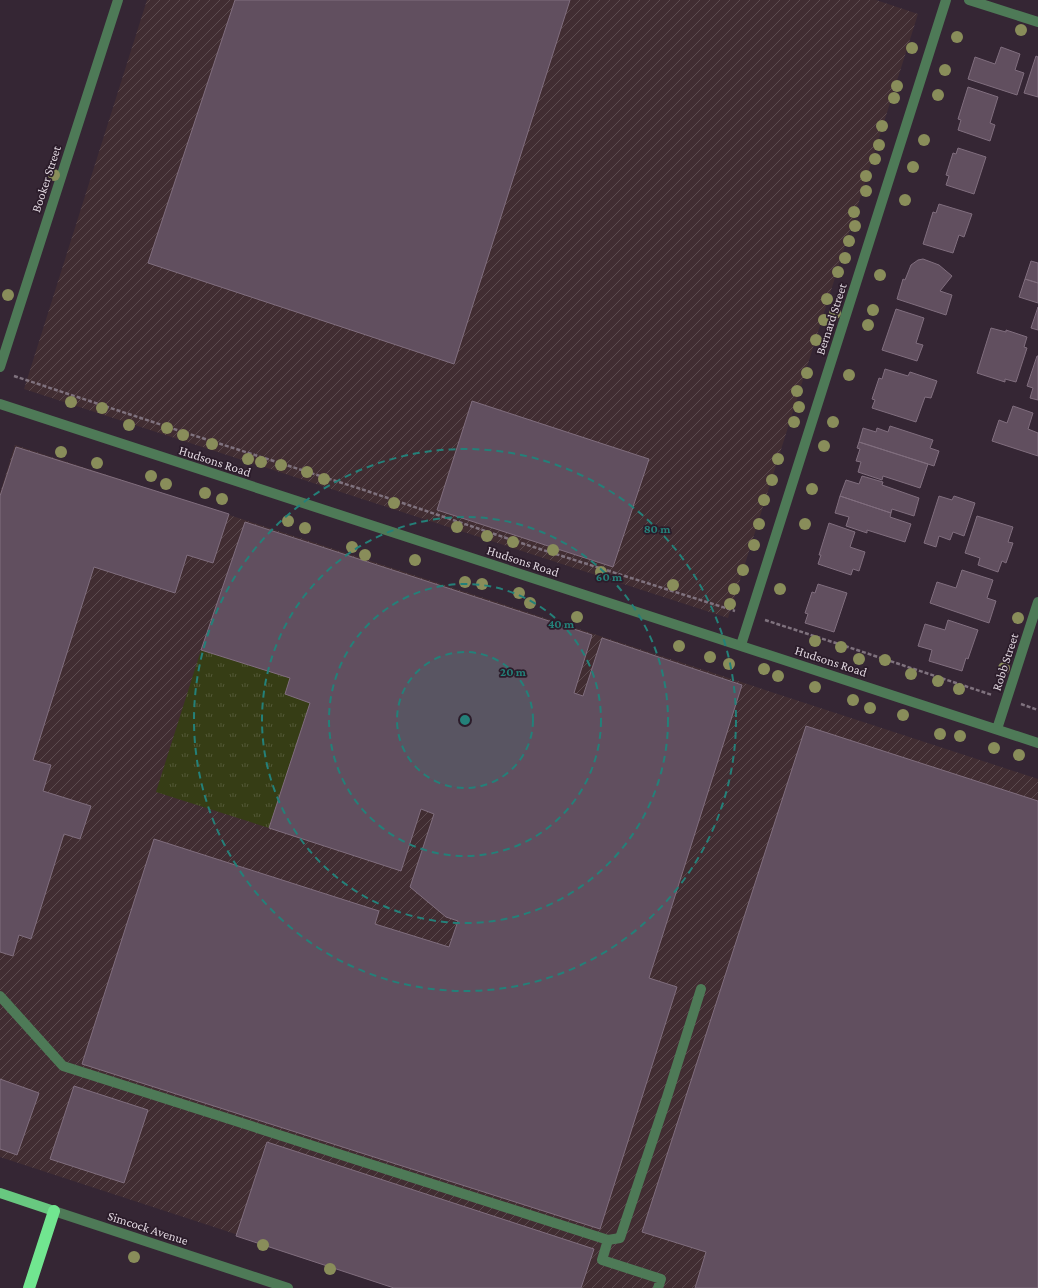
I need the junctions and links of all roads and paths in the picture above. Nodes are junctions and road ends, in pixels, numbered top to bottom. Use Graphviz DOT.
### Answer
graph roads {
  1 [pos="118,0"];
  2 [pos="946,0"];
  3 [pos="969,0"];
  4 [pos="1038,22"];
  5 [pos="4,370"];
  6 [pos="0,404"];
  7 [pos="1038,602"];
  8 [pos="750,616"];
  9 [pos="741,645"];
  10 [pos="1006,700"];
  11 [pos="1038,710"];
  12 [pos="997,729"];
  13 [pos="1038,742"];
  14 [pos="701,989"];
  15 [pos="0,996"];
  16 [pos="0,1193"];
  17 [pos="54,1211"];
  18 [pos="608,1240"];
  19 [pos="29,1288"];
  20 [pos="288,1288"];
  21 [pos="658,1288"];
  1 -- 5 [label="street, Booker Street"];
  2 -- 8 [label="street, Bernard Street"];
  3 -- 4 [label="street"];
  5 -- 8 [label="path"];
  6 -- 9 [label="street, Hudsons Road"];
  7 -- 10 [label="street, Robb Street"];
  8 -- 9 [label="street, Bernard Street"];
  8 -- 10 [label="path"];
  9 -- 12 [label="street, Hudsons Road"];
  10 -- 11 [label="path"];
  10 -- 12 [label="street, Robb Street"];
  12 -- 13 [label="street, Hudsons Road"];
  14 -- 18 [label="street"];
  15 -- 18 [label="street"];
  16 -- 17 [label="main road, Simcock Avenue"];
  17 -- 19 [label="highway"];
  17 -- 20 [label="street, Simcock Avenue"];
  18 -- 21 [label="street"];
}
